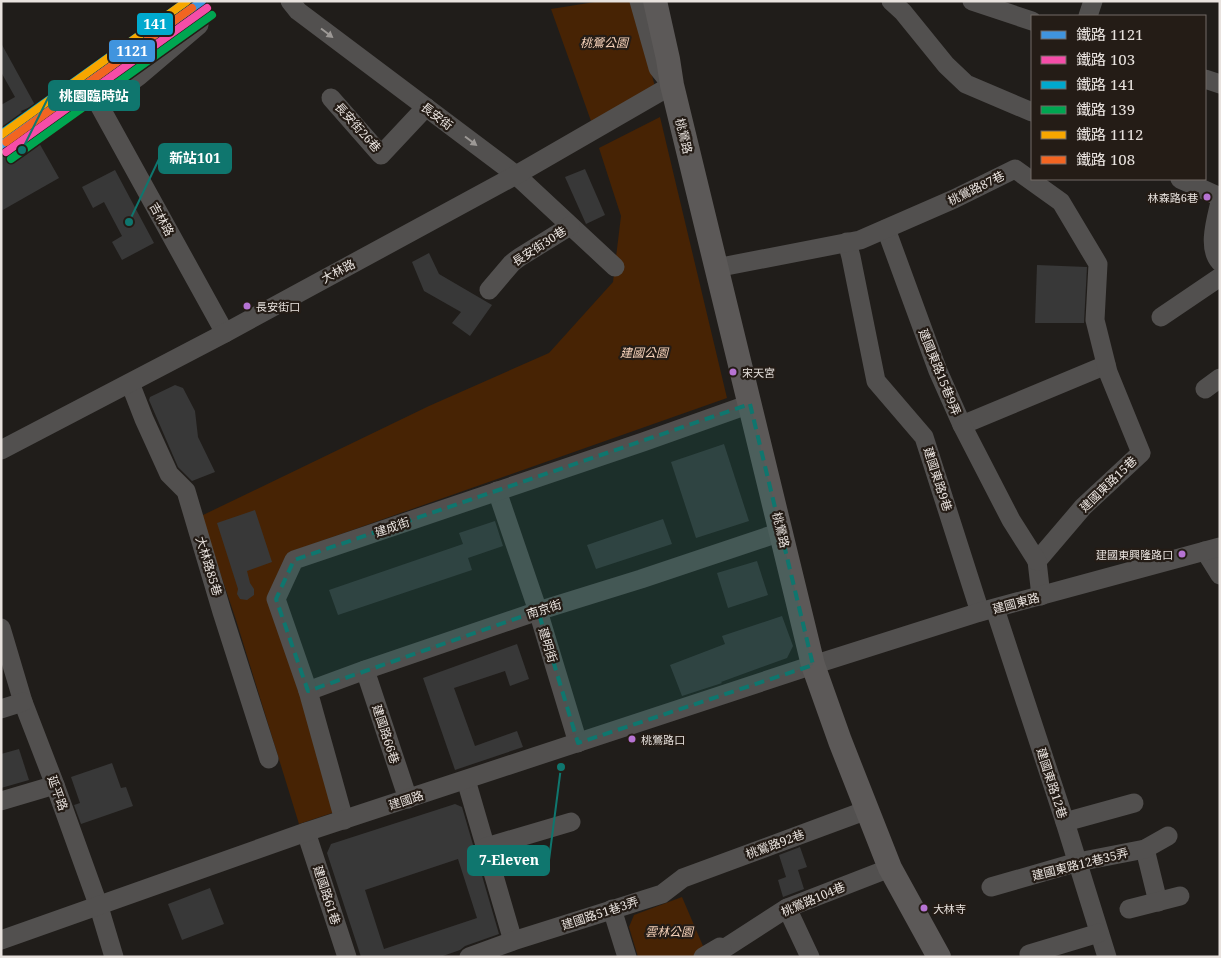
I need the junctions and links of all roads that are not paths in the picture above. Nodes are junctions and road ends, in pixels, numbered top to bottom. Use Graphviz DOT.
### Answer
graph roads {
  1 [pos="290,1"];
  2 [pos="639,1"];
  3 [pos="655,1"];
  4 [pos="666,1"];
  5 [pos="891,1"];
  6 [pos="972,1"];
  7 [pos="1093,1"];
  8 [pos="1088,15"];
  9 [pos="1031,21"];
  10 [pos="198,25"];
  11 [pos="1206,79"];
  12 [pos="1220,84"];
  13 [pos="672,85"];
  14 [pos="331,98"];
  15 [pos="426,107"];
  16 [pos="1031,112"];
  17 [pos="516,175"];
  18 [pos="1182,180"];
  19 [pos="1220,197"];
  20 [pos="1220,202"];
  21 [pos="886,229"];
  22 [pos="580,235"];
  23 [pos="847,242"];
  24 [pos="1220,262"];
  25 [pos="614,268"];
  26 [pos="716,268"];
  27 [pos="1220,277"];
  28 [pos="489,290"];
  29 [pos="1161,317"];
  30 [pos="225,333"];
  31 [pos="1106,365"];
  32 [pos="130,383"];
  33 [pos="750,404"];
  34 [pos="962,425"];
  35 [pos="1,450"];
  36 [pos="497,491"];
  37 [pos="781,532"];
  38 [pos="1212,549"];
  39 [pos="1037,561"];
  40 [pos="1220,574"];
  41 [pos="1041,596"];
  42 [pos="538,611"];
  43 [pos="988,611"];
  44 [pos="1,628"];
  45 [pos="814,665"];
  46 [pos="365,670"];
  47 [pos="308,691"];
  48 [pos="24,702"];
  49 [pos="1,709"];
  50 [pos="578,743"];
  51 [pos="269,759"];
  52 [pos="466,780"];
  53 [pos="55,784"];
  54 [pos="408,799"];
  55 [pos="1,801"];
  56 [pos="1134,803"];
  57 [pos="867,810"];
  58 [pos="344,820"];
  59 [pos="571,822"];
  60 [pos="1065,822"];
  61 [pos="306,832"];
  62 [pos="1168,836"];
  63 [pos="486,847"];
  64 [pos="1145,849"];
  65 [pos="1078,862"];
  66 [pos="890,868"];
  67 [pos="683,878"];
  68 [pos="991,887"];
  69 [pos="1180,896"];
  70 [pos="1158,902"];
  71 [pos="99,907"];
  72 [pos="787,908"];
  73 [pos="612,909"];
  74 [pos="1129,909"];
  75 [pos="1099,933"];
  76 [pos="1,940"];
  77 [pos="513,941"];
  78 [pos="724,953"];
  79 [pos="1029,954"];
  80 [pos="114,957"];
  81 [pos="347,957"];
  82 [pos="469,957"];
  83 [pos="627,957"];
  84 [pos="703,957"];
  85 [pos="810,957"];
  86 [pos="939,957"];
  87 [pos="1107,957"];
  1 -- 15 [label="street, 長安街, one-way"];
  2 -- 13 [label="street, 桃鶯路"];
  3 -- 13 [label="main road, 桃鶯路"];
  4 -- 13 [label="street, 桃鶯路"];
  5 -- 16 [label="street"];
  6 -- 9 [label="street"];
  7 -- 8 [label="street"];
  10 -- 30 [label="street, 吉林路"];
  11 -- 12 [label="street"];
  13 -- 17 [label="street, 大林路"];
  13 -- 26 [label="main road, 桃鶯路"];
  14 -- 15 [label="street, 長安街26巷"];
  15 -- 17 [label="street, 長安街, one-way"];
  17 -- 22 [label="street, 長安街"];
  17 -- 30 [label="street, 大林路"];
  18 -- 19 [label="street"];
  20 -- 24 [label="street"];
  21 -- 23 [label="street, 桃鶯路87巷"];
  21 -- 31 [label="street, 桃鶯路87巷"];
  21 -- 34 [label="street, 建國東路15巷9弄"];
  22 -- 25 [label="street, 長安街"];
  22 -- 28 [label="street, 長安街30巷"];
  23 -- 26 [label="street, 桃鶯路87巷"];
  23 -- 43 [label="street, 建國東路9巷"];
  26 -- 33 [label="main road, 桃鶯路"];
  27 -- 29 [label="street"];
  30 -- 32 [label="street, 大林路"];
  31 -- 34 [label="street, 建國東路15巷9弄"];
  31 -- 39 [label="street, 建國東路15巷"];
  32 -- 35 [label="street, 大林路"];
  32 -- 51 [label="street, 大林路85巷"];
  33 -- 36 [label="street, 建成街"];
  33 -- 37 [label="main road, 桃鶯路"];
  34 -- 39 [label="street"];
  36 -- 42 [label="street, 建明街"];
  36 -- 47 [label="street, 建成街"];
  37 -- 42 [label="street, 南京街"];
  37 -- 45 [label="main road, 桃鶯路"];
  38 -- 40 [label="street"];
  38 -- 41 [label="street, 建國東路"];
  39 -- 41 [label="street"];
  41 -- 43 [label="street, 建國東路"];
  42 -- 46 [label="street, 南京街"];
  42 -- 50 [label="street, 建明街"];
  43 -- 45 [label="street, 建國東路"];
  43 -- 60 [label="street, 建國東路12巷"];
  44 -- 48 [label="street, 延平路"];
  45 -- 50 [label="street, 建國路"];
  45 -- 57 [label="main road, 桃鶯路"];
  46 -- 47 [label="street, 南京街"];
  46 -- 54 [label="street, 建國路66巷"];
  47 -- 58 [label="street, 建成街"];
  48 -- 49 [label="street"];
  48 -- 53 [label="street, 延平路"];
  50 -- 52 [label="street, 建國路"];
  52 -- 54 [label="street, 建國路"];
  52 -- 63 [label="street"];
  53 -- 55 [label="street"];
  53 -- 71 [label="street, 延平路"];
  54 -- 58 [label="street, 建國路"];
  56 -- 60 [label="street"];
  57 -- 66 [label="main road, 桃鶯路"];
  57 -- 67 [label="street, 桃鶯路92巷"];
  58 -- 61 [label="street, 建國路"];
  59 -- 63 [label="street"];
  60 -- 65 [label="street, 建國東路12巷"];
  61 -- 71 [label="street, 建國路"];
  61 -- 81 [label="street, 建國路61巷"];
  62 -- 64 [label="street, 建國東路12巷35弄"];
  63 -- 77 [label="street"];
  64 -- 65 [label="street, 建國東路12巷35弄"];
  64 -- 70 [label="street"];
  65 -- 68 [label="street, 建國東路12巷35弄"];
  65 -- 75 [label="street, 建國東路12巷"];
  66 -- 72 [label="street, 桃鶯路104巷"];
  66 -- 86 [label="main road, 桃鶯路"];
  67 -- 73 [label="street, 建國路51巷3弄"];
  69 -- 70 [label="street"];
  70 -- 74 [label="street"];
  71 -- 76 [label="street, 建國路"];
  71 -- 80 [label="street, 延平路"];
  72 -- 78 [label="street, 桃鶯路104巷"];
  72 -- 85 [label="street"];
  73 -- 77 [label="street, 建國路51巷3弄"];
  73 -- 83 [label="street"];
  75 -- 79 [label="street"];
  75 -- 87 [label="street, 建國東路12巷"];
  77 -- 82 [label="street, 建國路51巷3弄"];
  78 -- 84 [label="street, 桃鶯路104巷"];
}
